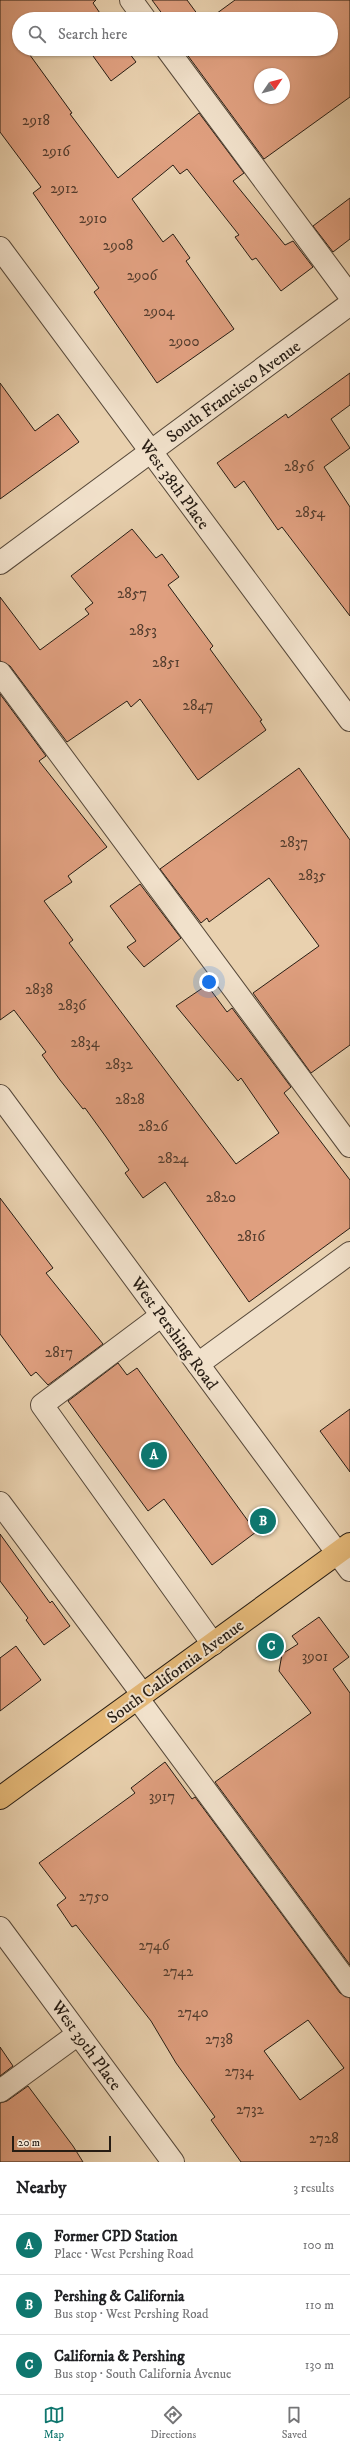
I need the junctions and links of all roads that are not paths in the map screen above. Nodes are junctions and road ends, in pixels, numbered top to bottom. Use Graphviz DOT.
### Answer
graph roads {
  1 [pos="131,0"];
  2 [pos="140,12"];
  3 [pos="173,56"];
  4 [pos="0,248"];
  5 [pos="350,296"];
  6 [pos="350,304"];
  7 [pos="151,451"];
  8 [pos="0,563"];
  9 [pos="0,673"];
  10 [pos="350,720"];
  11 [pos="0,1096"];
  12 [pos="350,1146"];
  13 [pos="350,1253"];
  14 [pos="162,1315"];
  15 [pos="198,1364"];
  16 [pos="0,1503"];
  17 [pos="346,1556"];
  18 [pos="213,1644"];
  19 [pos="140,1697"];
  20 [pos="0,1798"];
  21 [pos="0,1928"];
  22 [pos="350,1986"];
  23 [pos="78,2034"];
  24 [pos="0,2091"];
  25 [pos="173,2162"];
  1 -- 2 [label="street"];
  3 -- 5 [label="street"];
  4 -- 7 [label="street, West 38th Place"];
  6 -- 7 [label="street, South Francisco Avenue"];
  7 -- 8 [label="street, South Francisco Avenue"];
  7 -- 10 [label="street, West 38th Place"];
  9 -- 12 [label="street"];
  11 -- 14 [label="street, West Pershing Road"];
  13 -- 15 [label="street"];
  14 -- 15 [label="street, West Pershing Road"];
  14 -- 18 [label="street"];
  15 -- 17 [label="street, West Pershing Road"];
  16 -- 19 [label="street"];
  17 -- 18 [label="main road, South California Avenue"];
  18 -- 19 [label="main road, South California Avenue"];
  19 -- 20 [label="main road, South California Avenue"];
  19 -- 22 [label="street"];
  21 -- 23 [label="street, West 39th Place"];
  23 -- 24 [label="street"];
  23 -- 25 [label="street, West 39th Place"];
}
